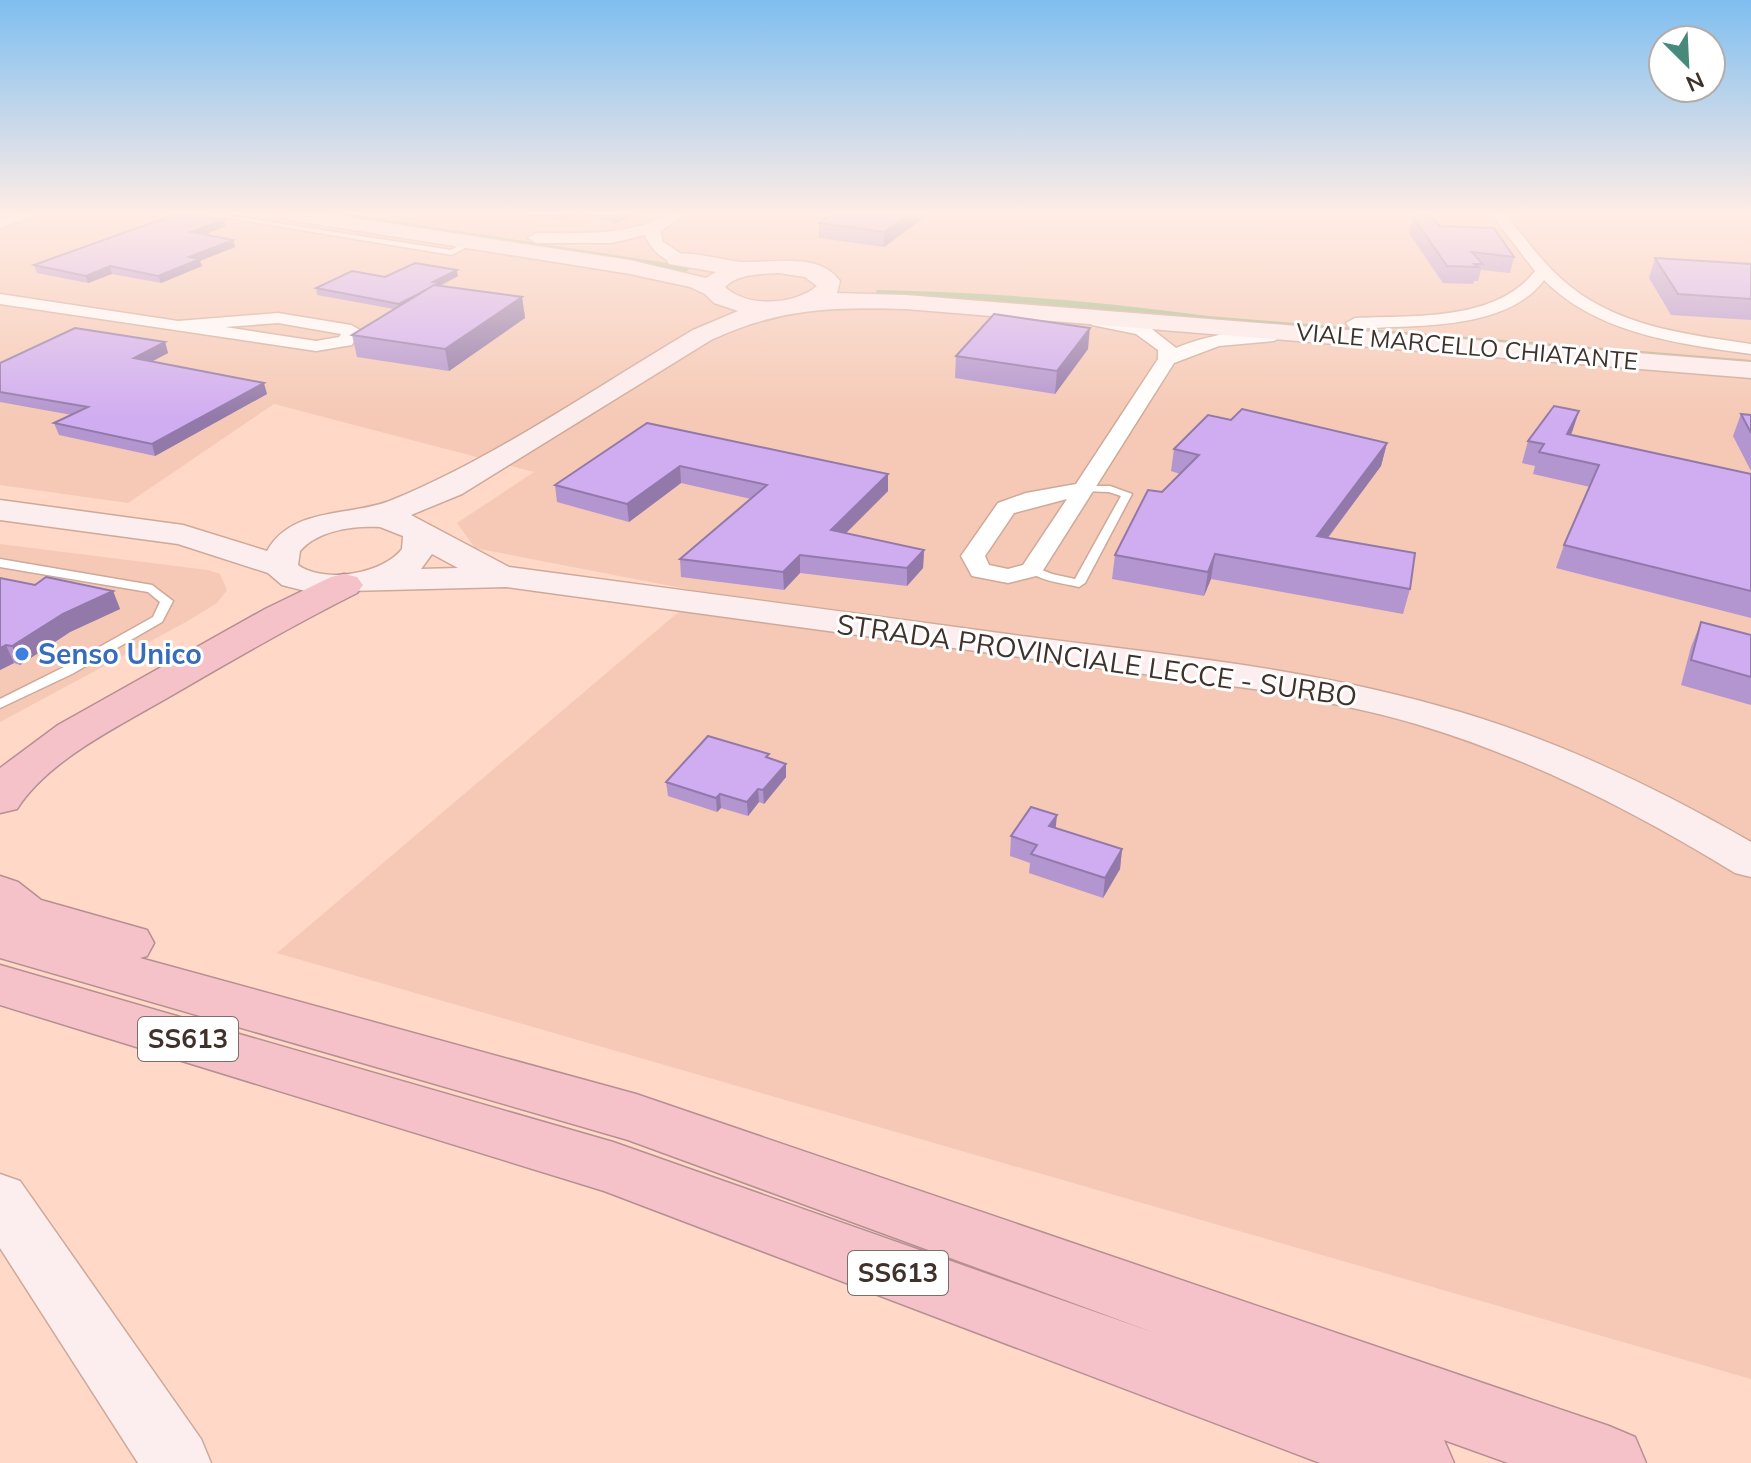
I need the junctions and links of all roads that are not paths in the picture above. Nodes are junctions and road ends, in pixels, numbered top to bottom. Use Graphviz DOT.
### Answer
graph roads {
  1 [pos="697,282"];
  2 [pos="719,282"];
  3 [pos="828,282"];
  4 [pos="863,282"];
  5 [pos="1538,282"];
  6 [pos="1556,282"];
  7 [pos="716,293"];
  8 [pos="0,299"];
  9 [pos="788,306"];
  10 [pos="1010,310"];
  11 [pos="1355,323"];
  12 [pos="178,326"];
  13 [pos="1312,334"];
  14 [pos="702,335"];
  15 [pos="1751,352"];
  16 [pos="1167,359"];
  17 [pos="1751,370"];
  18 [pos="451,487"];
  19 [pos="1084,489"];
  20 [pos="0,510"];
  21 [pos="379,517"];
  22 [pos="316,527"];
  23 [pos="416,530"];
  24 [pos="183,535"];
  25 [pos="0,563"];
  26 [pos="1032,570"];
  27 [pos="284,571"];
  28 [pos="506,577"];
  29 [pos="356,583"];
  30 [pos="0,704"];
  31 [pos="0,763"];
  32 [pos="0,798"];
  33 [pos="1751,862"];
  34 [pos="0,894"];
  35 [pos="0,939"];
  36 [pos="0,985"];
  37 [pos="368,1042"];
  38 [pos="0,1199"];
  39 [pos="177,1463"];
  40 [pos="1417,1463"];
  41 [pos="1609,1463"];
  1 -- 7 [label="street, VIALE MARCELLO CHIATANTE"];
  2 -- 7 [label="street"];
  3 -- 9 [label="street"];
  4 -- 11 [label="street, VIALE MARCELLO CHIATANTE"];
  5 -- 11 [label="street"];
  6 -- 15 [label="street"];
  7 -- 9 [label="street, VIALE MARCELLO CHIATANTE"];
  7 -- 14 [label="street"];
  8 -- 12 [label="street"];
  9 -- 10 [label="street, VIALE MARCELLO CHIATANTE"];
  9 -- 14 [label="street"];
  10 -- 13 [label="street, VIALE MARCELLO CHIATANTE"];
  10 -- 16 [label="street"];
  11 -- 15 [label="street, VIALE MARCELLO CHIATANTE"];
  12 -- 12 [label="street"];
  13 -- 16 [label="street"];
  13 -- 17 [label="street, VIALE MARCELLO CHIATANTE"];
  14 -- 18 [label="street"];
  16 -- 19 [label="street"];
  18 -- 21 [label="street"];
  18 -- 23 [label="street"];
  19 -- 26 [label="street"];
  19 -- 26 [label="lane"];
  19 -- 26 [label="street"];
  20 -- 24 [label="street"];
  21 -- 22 [label="street"];
  21 -- 23 [label="street, STRADA PROVINCIALE LECCE - SURBO"];
  22 -- 24 [label="street"];
  22 -- 27 [label="street"];
  23 -- 28 [label="street, STRADA PROVINCIALE LECCE - SURBO"];
  23 -- 29 [label="street"];
  24 -- 27 [label="street"];
  25 -- 30 [label="lane"];
  27 -- 29 [label="street, STRADA PROVINCIALE LECCE - SURBO"];
  27 -- 31 [label="highway"];
  28 -- 29 [label="street, STRADA PROVINCIALE LECCE - SURBO"];
  28 -- 33 [label="street, STRADA PROVINCIALE LECCE - SURBO"];
  29 -- 32 [label="highway"];
  34 -- 37 [label="highway"];
  35 -- 37 [label="highway, SS613"];
  36 -- 40 [label="highway, SS613"];
  37 -- 41 [label="highway, SS613"];
  38 -- 39 [label="street"];
}
